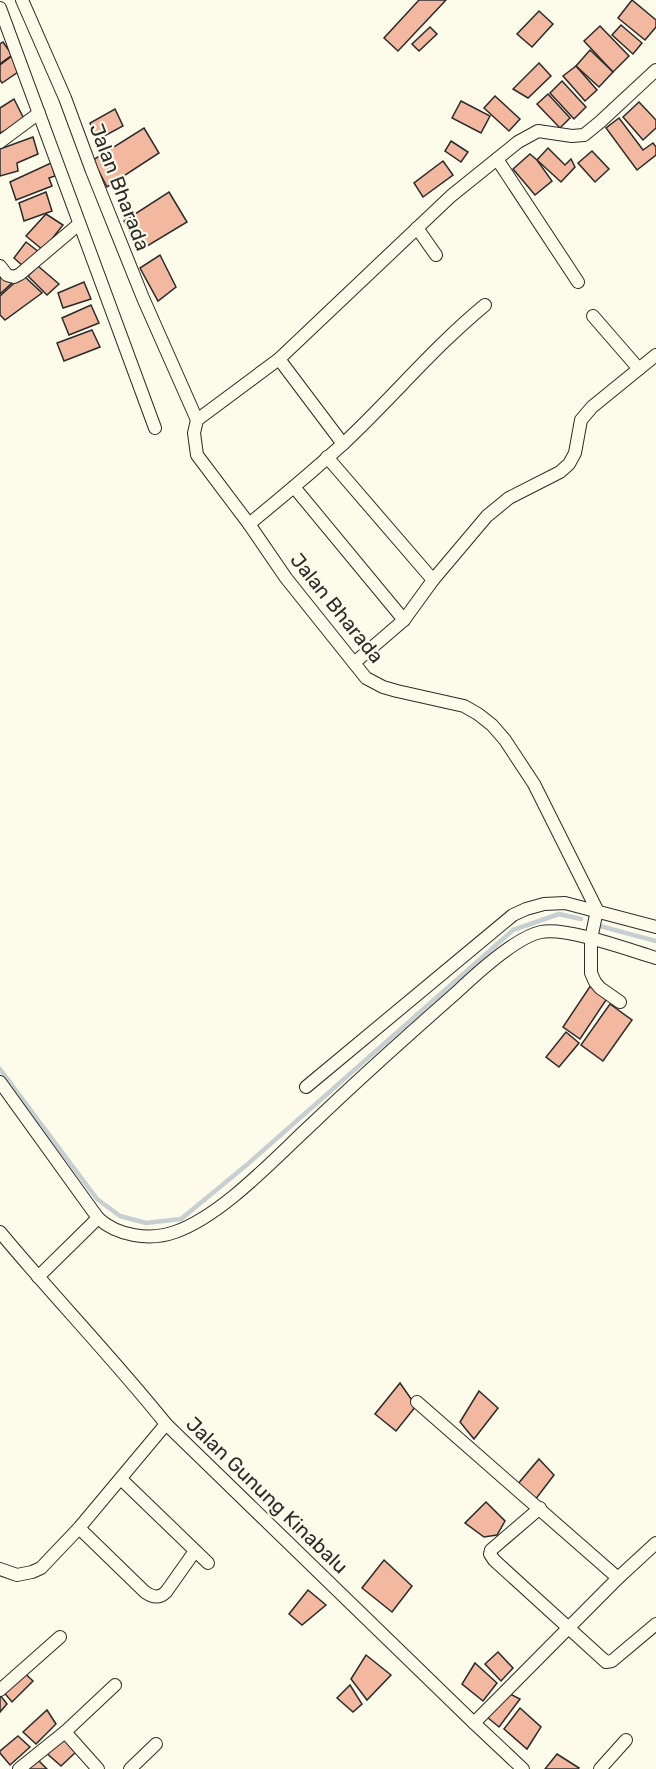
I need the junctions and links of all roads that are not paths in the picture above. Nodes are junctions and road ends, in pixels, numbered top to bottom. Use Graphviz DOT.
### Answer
graph roads {
  1 [pos="22,0"];
  2 [pos="0,8"];
  3 [pos="656,70"];
  4 [pos="39,113"];
  5 [pos="0,142"];
  6 [pos="497,159"];
  7 [pos="79,224"];
  8 [pos="417,228"];
  9 [pos="436,255"];
  10 [pos="0,266"];
  11 [pos="578,282"];
  12 [pos="485,305"];
  13 [pos="593,316"];
  14 [pos="656,355"];
  15 [pos="279,360"];
  16 [pos="639,369"];
  17 [pos="197,420"];
  18 [pos="155,428"];
  19 [pos="343,444"];
  20 [pos="327,457"];
  21 [pos="294,487"];
  22 [pos="249,524"];
  23 [pos="433,580"];
  24 [pos="404,620"];
  25 [pos="354,663"];
  26 [pos="596,914"];
  27 [pos="656,927"];
  28 [pos="592,935"];
  29 [pos="656,958"];
  30 [pos="620,1002"];
  31 [pos="0,1082"];
  32 [pos="306,1087"];
  33 [pos="98,1218"];
  34 [pos="0,1232"];
  35 [pos="38,1277"];
  36 [pos="417,1401"];
  37 [pos="166,1424"];
  38 [pos="121,1479"];
  39 [pos="540,1508"];
  40 [pos="79,1528"];
  41 [pos="656,1543"];
  42 [pos="195,1551"];
  43 [pos="208,1563"];
  44 [pos="0,1569"];
  45 [pos="618,1578"];
  46 [pos="656,1624"];
  47 [pos="570,1628"];
  48 [pos="60,1637"];
  49 [pos="116,1684"];
  50 [pos="0,1689"];
  51 [pos="474,1723"];
  52 [pos="65,1732"];
  53 [pos="626,1740"];
  54 [pos="156,1744"];
  55 [pos="19,1769"];
  56 [pos="98,1769"];
  57 [pos="129,1769"];
  58 [pos="523,1769"];
  59 [pos="600,1769"];
  1 -- 17 [label="street, Jalan Bharada"];
  2 -- 4 [label="street"];
  3 -- 6 [label="street"];
  4 -- 5 [label="street"];
  4 -- 7 [label="street"];
  6 -- 8 [label="street"];
  6 -- 11 [label="street"];
  7 -- 10 [label="street"];
  7 -- 18 [label="street"];
  8 -- 9 [label="street"];
  8 -- 15 [label="street"];
  12 -- 19 [label="street"];
  13 -- 16 [label="street"];
  14 -- 16 [label="street"];
  15 -- 17 [label="street"];
  15 -- 19 [label="street"];
  16 -- 23 [label="street"];
  17 -- 22 [label="street, Jalan Bharada"];
  19 -- 20 [label="street"];
  20 -- 21 [label="street"];
  20 -- 23 [label="street"];
  21 -- 22 [label="street"];
  21 -- 24 [label="street"];
  22 -- 25 [label="street, Jalan Bharada"];
  23 -- 24 [label="street"];
  24 -- 25 [label="street"];
  25 -- 26 [label="street, Jalan Bharada"];
  26 -- 27 [label="street"];
  26 -- 28 [label="street"];
  26 -- 32 [label="street"];
  28 -- 29 [label="street"];
  28 -- 30 [label="street"];
  28 -- 33 [label="street"];
  31 -- 33 [label="street"];
  33 -- 35 [label="street"];
  34 -- 35 [label="street, Jalan Gunung Kinabalu"];
  35 -- 37 [label="street, Jalan Gunung Kinabalu"];
  36 -- 39 [label="street"];
  37 -- 38 [label="street"];
  37 -- 51 [label="street, Jalan Gunung Kinabalu"];
  38 -- 40 [label="street"];
  38 -- 42 [label="street"];
  39 -- 45 [label="street"];
  39 -- 47 [label="street"];
  40 -- 42 [label="street"];
  40 -- 44 [label="street"];
  41 -- 45 [label="street"];
  42 -- 43 [label="street"];
  45 -- 47 [label="street"];
  46 -- 47 [label="street"];
  47 -- 51 [label="street"];
  48 -- 50 [label="street"];
  49 -- 52 [label="street"];
  51 -- 58 [label="street, Jalan Gunung Kinabalu"];
  52 -- 55 [label="street"];
  52 -- 56 [label="street"];
  53 -- 59 [label="street"];
  54 -- 57 [label="street"];
}
